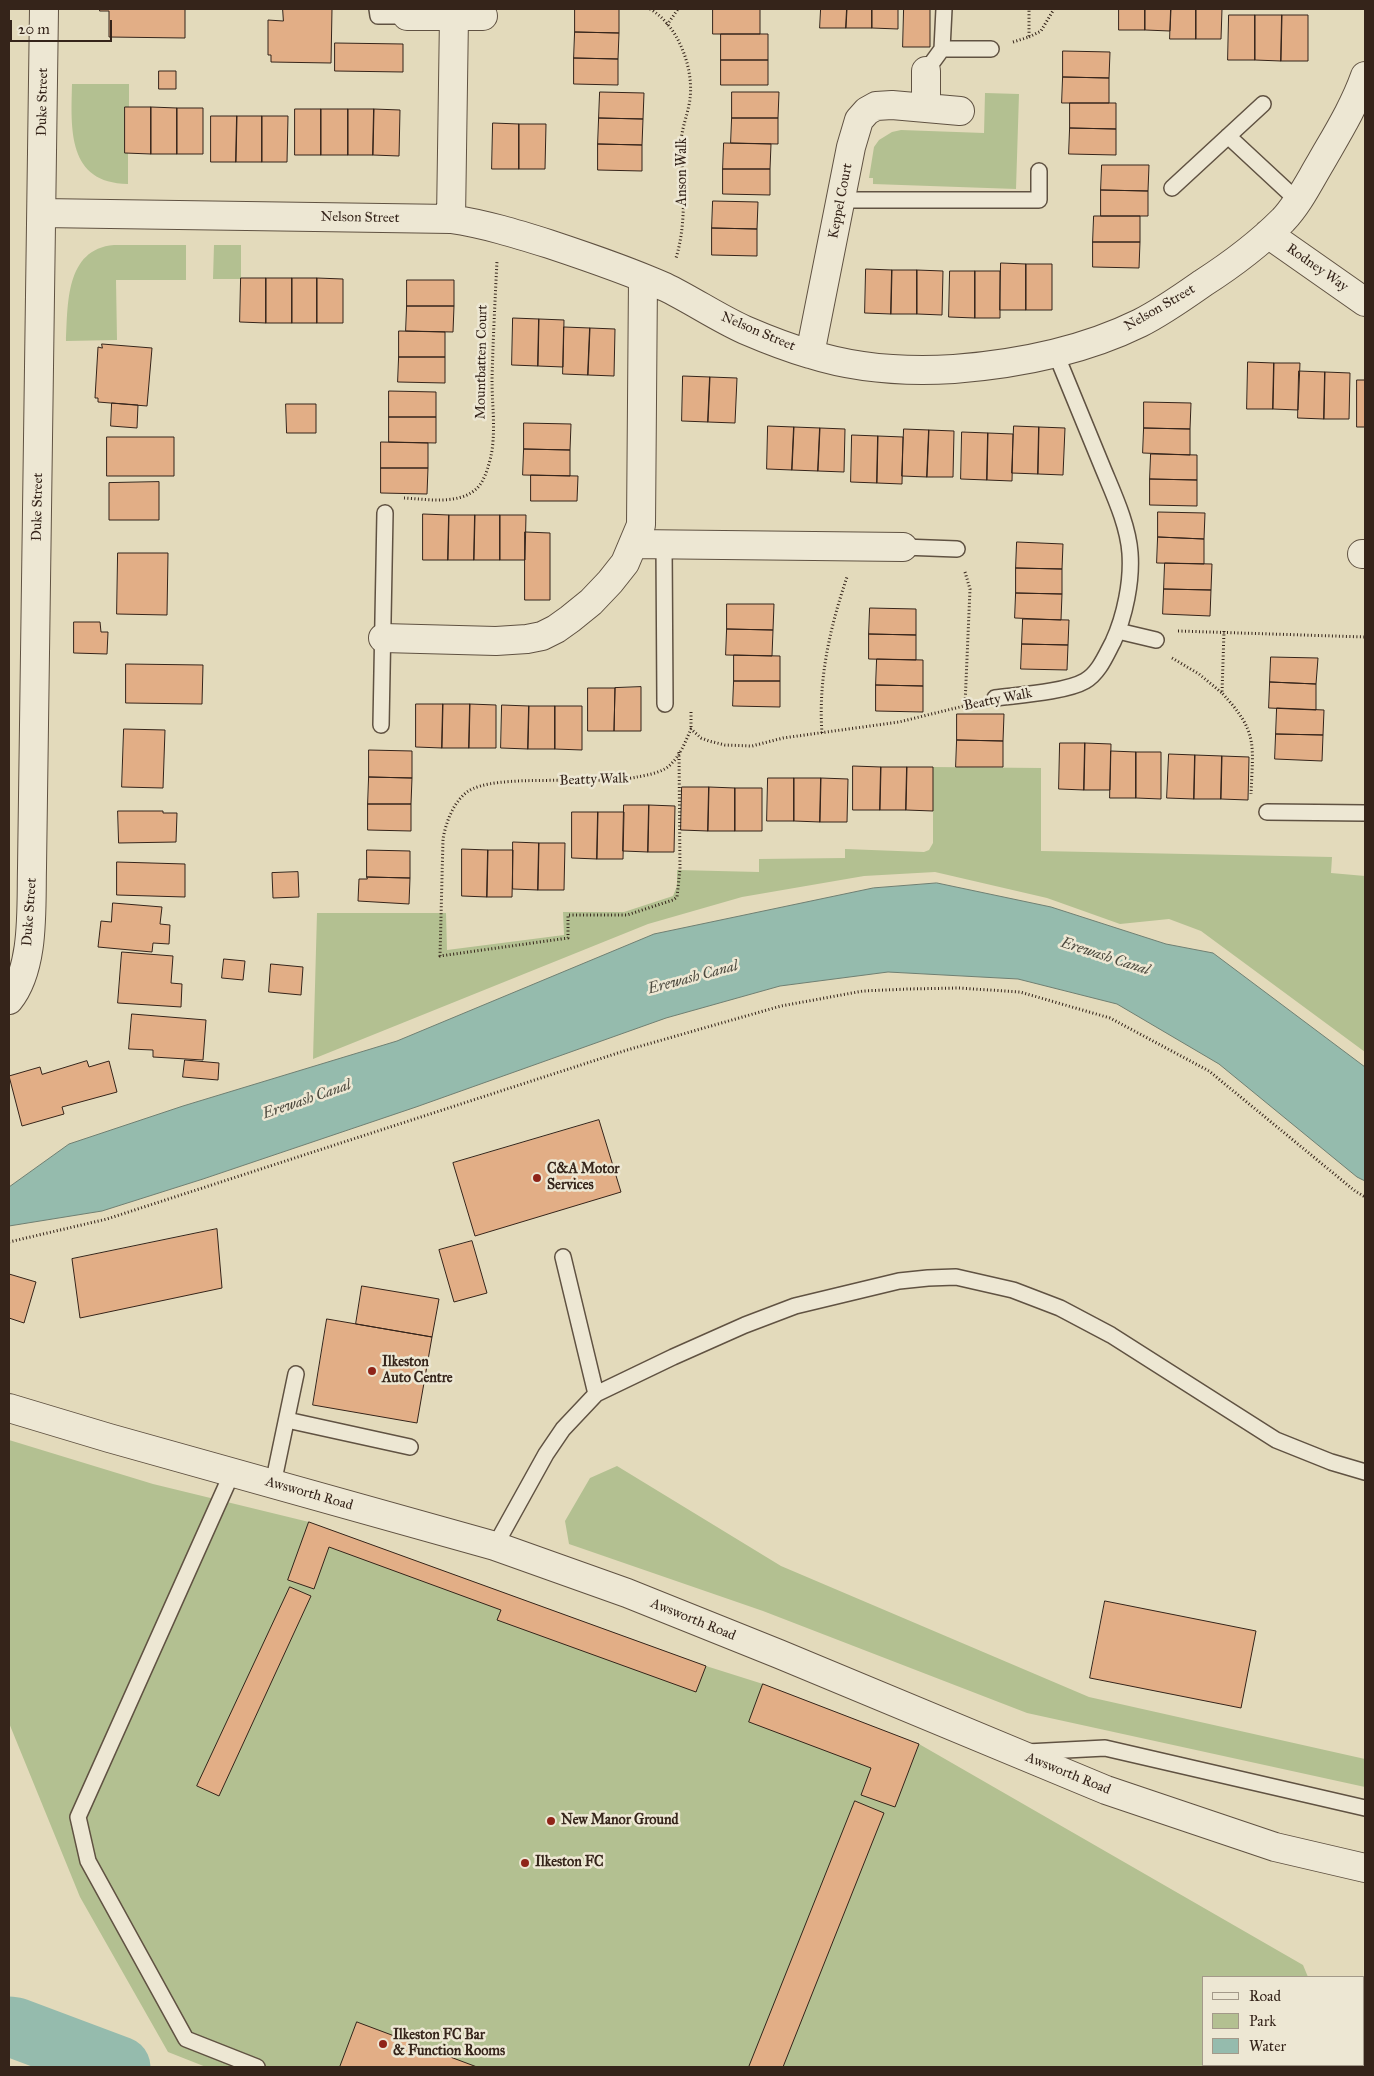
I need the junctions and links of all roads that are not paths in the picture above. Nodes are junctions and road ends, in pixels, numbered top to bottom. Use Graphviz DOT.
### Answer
graph roads {
  1 [pos="44,9"];
  2 [pos="378,9"];
  3 [pos="944,9"];
  4 [pos="407,16"];
  5 [pos="454,16"];
  6 [pos="483,16"];
  7 [pos="991,49"];
  8 [pos="934,60"];
  9 [pos="1365,76"];
  10 [pos="1263,104"];
  11 [pos="926,108"];
  12 [pos="960,111"];
  13 [pos="1228,136"];
  14 [pos="1039,171"];
  15 [pos="1172,188"];
  16 [pos="842,200"];
  17 [pos="1298,201"];
  18 [pos="42,213"];
  19 [pos="451,220"];
  20 [pos="1268,234"];
  21 [pos="655,283"];
  22 [pos="1365,302"];
  23 [pos="810,354"];
  24 [pos="1056,354"];
  25 [pos="385,513"];
  26 [pos="634,544"];
  27 [pos="664,544"];
  28 [pos="903,546"];
  29 [pos="957,549"];
  30 [pos="1118,631"];
  31 [pos="382,638"];
  32 [pos="1156,640"];
  33 [pos="995,698"];
  34 [pos="665,704"];
  35 [pos="381,725"];
  36 [pos="1267,812"];
  37 [pos="1365,813"];
  38 [pos="9,1000"];
  39 [pos="563,1257"];
  40 [pos="296,1374"];
  41 [pos="596,1394"];
  42 [pos="9,1408"];
  43 [pos="287,1420"];
  44 [pos="410,1447"];
  45 [pos="1365,1472"];
  46 [pos="232,1473"];
  47 [pos="273,1484"];
  48 [pos="495,1546"];
  49 [pos="1016,1752"];
  50 [pos="1365,1808"];
  51 [pos="1365,1868"];
  52 [pos="257,2067"];
  1 -- 18 [label="street, Duke Street"];
  2 -- 4 [label="lane"];
  3 -- 8 [label="lane"];
  4 -- 5 [label="street"];
  5 -- 6 [label="street"];
  5 -- 19 [label="street"];
  7 -- 8 [label="lane"];
  8 -- 11 [label="street"];
  9 -- 17 [label="street, Nelson Street"];
  10 -- 13 [label="lane"];
  11 -- 12 [label="street, Keppel Court"];
  11 -- 16 [label="street, Keppel Court"];
  13 -- 15 [label="lane"];
  13 -- 17 [label="lane"];
  14 -- 16 [label="lane"];
  16 -- 23 [label="street, Keppel Court"];
  17 -- 20 [label="street, Nelson Street"];
  18 -- 19 [label="street, Nelson Street"];
  18 -- 38 [label="street, Duke Street"];
  19 -- 21 [label="street, Nelson Street"];
  20 -- 22 [label="street, Rodney Way"];
  20 -- 24 [label="street, Nelson Street"];
  21 -- 23 [label="street, Nelson Street"];
  21 -- 26 [label="street"];
  23 -- 24 [label="street, Nelson Street"];
  24 -- 30 [label="lane, Beatty Walk"];
  25 -- 31 [label="lane"];
  26 -- 27 [label="street"];
  26 -- 31 [label="street"];
  27 -- 28 [label="street"];
  27 -- 34 [label="lane"];
  28 -- 29 [label="lane"];
  30 -- 32 [label="lane"];
  30 -- 33 [label="lane, Beatty Walk"];
  31 -- 35 [label="lane"];
  36 -- 37 [label="lane"];
  39 -- 41 [label="lane"];
  40 -- 43 [label="lane"];
  41 -- 45 [label="lane"];
  41 -- 48 [label="lane"];
  42 -- 46 [label="street, Awsworth Road"];
  43 -- 44 [label="lane"];
  43 -- 47 [label="lane"];
  46 -- 47 [label="street, Awsworth Road"];
  46 -- 52 [label="lane"];
  47 -- 48 [label="street, Awsworth Road"];
  48 -- 49 [label="street, Awsworth Road"];
  49 -- 50 [label="lane"];
  49 -- 51 [label="street, Awsworth Road"];
}
